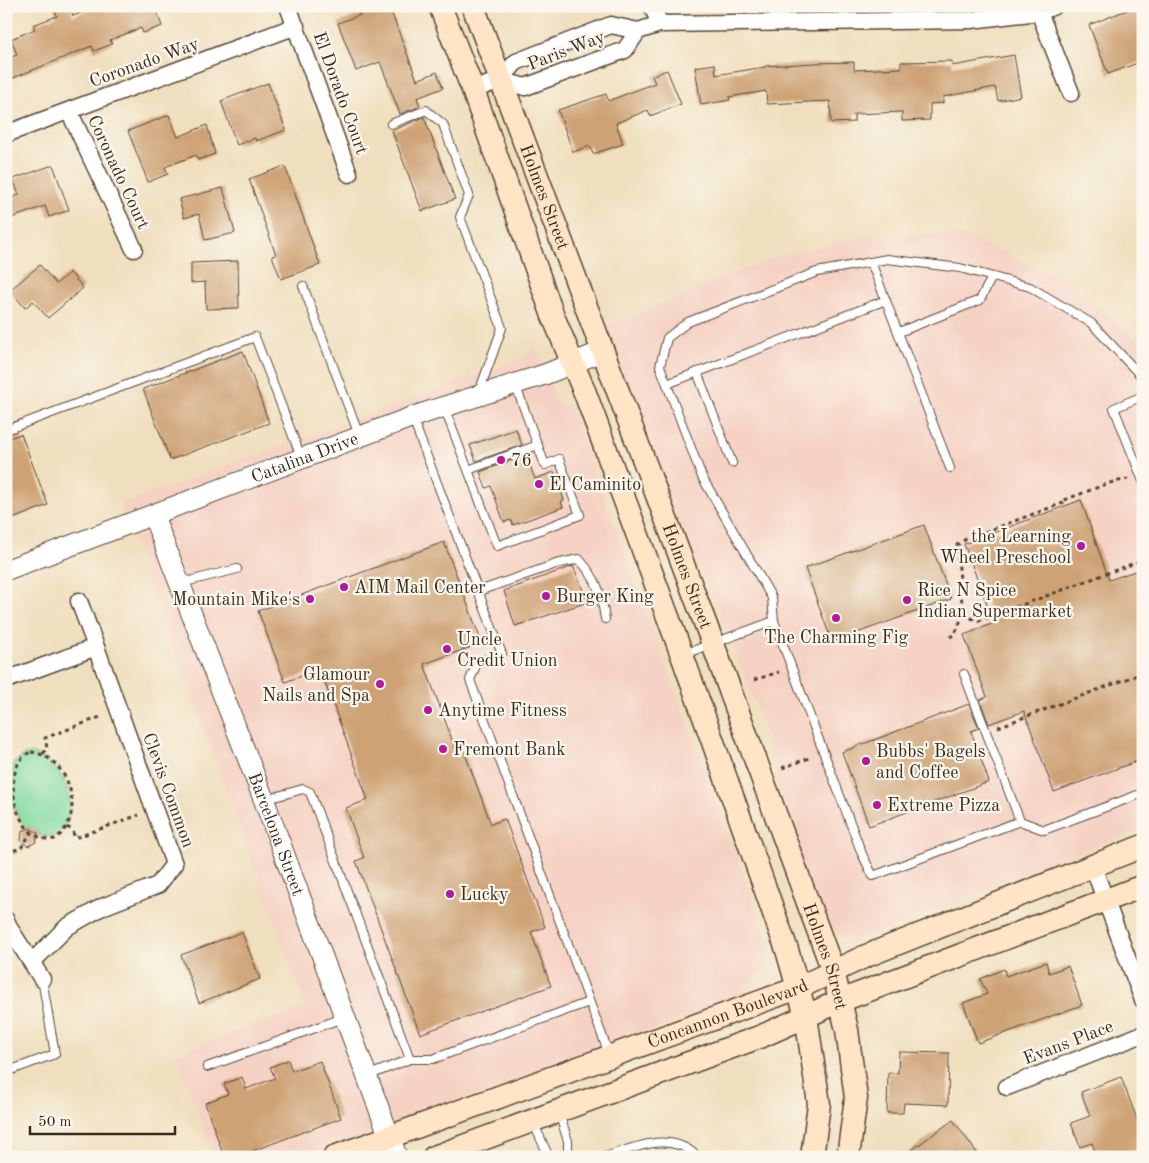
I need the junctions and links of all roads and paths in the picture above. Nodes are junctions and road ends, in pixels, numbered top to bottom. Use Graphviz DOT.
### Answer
graph roads {
  1 [pos="288,6"];
  2 [pos="440,6"];
  3 [pos="473,6"];
  4 [pos="652,6"];
  5 [pos="1047,9"];
  6 [pos="902,13"];
  7 [pos="660,24"];
  8 [pos="296,26"];
  9 [pos="638,31"];
  10 [pos="500,80"];
  11 [pos="473,90"];
  12 [pos="1071,93"];
  13 [pos="69,111"];
  14 [pos="391,124"];
  15 [pos="6,134"];
  16 [pos="349,174"];
  17 [pos="134,249"];
  18 [pos="871,262"];
  19 [pos="992,277"];
  20 [pos="302,286"];
  21 [pos="886,300"];
  22 [pos="899,332"];
  23 [pos="603,351"];
  24 [pos="572,363"];
  25 [pos="697,372"];
  26 [pos="1143,378"];
  27 [pos="514,384"];
  28 [pos="667,384"];
  29 [pos="478,396"];
  30 [pos="1143,396"];
  31 [pos="444,407"];
  32 [pos="412,417"];
  33 [pos="6,430"];
  34 [pos="360,437"];
  35 [pos="538,445"];
  36 [pos="302,458"];
  37 [pos="732,463"];
  38 [pos="950,468"];
  39 [pos="468,470"];
  40 [pos="1128,479"];
  41 [pos="1143,481"];
  42 [pos="153,515"];
  43 [pos="1140,561"];
  44 [pos="237,568"];
  45 [pos="6,570"];
  46 [pos="180,583"];
  47 [pos="478,591"];
  48 [pos="79,601"];
  49 [pos="963,615"];
  50 [pos="605,619"];
  51 [pos="774,621"];
  52 [pos="950,637"];
  53 [pos="713,644"];
  54 [pos="96,647"];
  55 [pos="682,655"];
  56 [pos="782,671"];
  57 [pos="1143,673"];
  58 [pos="964,674"];
  59 [pos="6,680"];
  60 [pos="754,680"];
  61 [pos="110,714"];
  62 [pos="986,732"];
  63 [pos="43,754"];
  64 [pos="14,759"];
  65 [pos="798,762"];
  66 [pos="782,768"];
  67 [pos="1143,793"];
  68 [pos="264,800"];
  69 [pos="146,812"];
  70 [pos="14,814"];
  71 [pos="1020,821"];
  72 [pos="67,827"];
  73 [pos="31,833"];
  74 [pos="1143,846"];
  75 [pos="6,854"];
  76 [pos="1092,864"];
  77 [pos="1143,886"];
  78 [pos="1105,900"];
  79 [pos="6,920"];
  80 [pos="32,962"];
  81 [pos="833,971"];
  82 [pos="42,979"];
  83 [pos="798,988"];
  84 [pos="840,1000"];
  85 [pos="1143,1000"];
  86 [pos="589,1002"];
  87 [pos="806,1016"];
  88 [pos="345,1017"];
  89 [pos="1143,1034"];
  90 [pos="610,1055"];
  91 [pos="410,1059"];
  92 [pos="207,1067"];
  93 [pos="6,1072"];
  94 [pos="367,1076"];
  95 [pos="1007,1087"];
  96 [pos="558,1111"];
  97 [pos="533,1120"];
  98 [pos="393,1147"];
  99 [pos="334,1157"];
  100 [pos="434,1157"];
  101 [pos="550,1157"];
  102 [pos="568,1157"];
  103 [pos="604,1157"];
  104 [pos="698,1157"];
  105 [pos="812,1157"];
  106 [pos="848,1157"];
  1 -- 8 [label="street, El Dorado Court"];
  2 -- 11 [label="main road, Holmes Street"];
  3 -- 10 [label="main road, Holmes Street"];
  4 -- 7 [label="street"];
  5 -- 6 [label="street, Paris Way"];
  5 -- 12 [label="street"];
  6 -- 7 [label="street, Paris Way"];
  7 -- 9 [label="street, Paris Way"];
  8 -- 13 [label="street, Coronado Way"];
  8 -- 16 [label="street, El Dorado Court"];
  9 -- 10 [label="street, Paris Way"];
  9 -- 10 [label="street, Paris Way"];
  10 -- 11 [label="street, Paris Way"];
  10 -- 23 [label="main road, Holmes Street"];
  11 -- 24 [label="main road, Holmes Street"];
  13 -- 15 [label="street, Coronado Way"];
  13 -- 17 [label="street, Coronado Court"];
  14 -- 29 [label="lane"];
  18 -- 19 [label="lane"];
  18 -- 21 [label="lane"];
  18 -- 28 [label="lane"];
  19 -- 22 [label="lane"];
  19 -- 26 [label="lane"];
  20 -- 34 [label="lane"];
  21 -- 22 [label="lane"];
  21 -- 25 [label="lane"];
  22 -- 38 [label="lane"];
  23 -- 24 [label="street, Catalina Drive"];
  23 -- 53 [label="main road, Holmes Street"];
  24 -- 27 [label="street, Catalina Drive"];
  24 -- 55 [label="main road, Holmes Street"];
  25 -- 28 [label="lane"];
  25 -- 37 [label="lane"];
  27 -- 29 [label="street, Catalina Drive"];
  27 -- 35 [label="lane"];
  28 -- 51 [label="lane"];
  29 -- 31 [label="street, Catalina Drive"];
  30 -- 41 [label="lane"];
  31 -- 32 [label="street, Catalina Drive"];
  31 -- 39 [label="lane"];
  32 -- 34 [label="street, Catalina Drive"];
  32 -- 47 [label="lane"];
  33 -- 36 [label="lane"];
  34 -- 36 [label="street, Catalina Drive"];
  35 -- 39 [label="lane"];
  35 -- 39 [label="lane"];
  36 -- 42 [label="street, Catalina Drive"];
  40 -- 49 [label="path"];
  42 -- 45 [label="street, Catalina Drive"];
  42 -- 46 [label="street, Barcelona Street"];
  43 -- 49 [label="path"];
  44 -- 46 [label="lane"];
  46 -- 68 [label="street, Barcelona Street"];
  47 -- 50 [label="lane"];
  47 -- 86 [label="lane"];
  48 -- 54 [label="street, Clevis Common"];
  49 -- 52 [label="path"];
  51 -- 53 [label="lane"];
  51 -- 71 [label="lane"];
  53 -- 55 [label="lane"];
  53 -- 81 [label="main road, Holmes Street"];
  54 -- 59 [label="street"];
  54 -- 80 [label="street, Clevis Common"];
  55 -- 83 [label="main road, Holmes Street"];
  56 -- 60 [label="path"];
  57 -- 62 [label="path"];
  58 -- 62 [label="lane"];
  61 -- 63 [label="path"];
  62 -- 71 [label="lane"];
  63 -- 64 [label="path"];
  63 -- 72 [label="path"];
  65 -- 66 [label="path"];
  67 -- 71 [label="lane"];
  68 -- 88 [label="street, Barcelona Street"];
  68 -- 91 [label="lane"];
  69 -- 72 [label="path"];
  70 -- 73 [label="path"];
  72 -- 73 [label="path"];
  73 -- 75 [label="path"];
  74 -- 76 [label="main road, Concannon Boulevard"];
  76 -- 78 [label="street"];
  76 -- 81 [label="main road, Concannon Boulevard"];
  77 -- 78 [label="main road, Concannon Boulevard"];
  78 -- 84 [label="main road, Concannon Boulevard"];
  78 -- 85 [label="street"];
  79 -- 80 [label="street"];
  80 -- 82 [label="street"];
  81 -- 83 [label="main road, Concannon Boulevard"];
  81 -- 84 [label="main road, Holmes Street"];
  82 -- 93 [label="lane"];
  83 -- 87 [label="main road, Holmes Street"];
  83 -- 90 [label="main road, Concannon Boulevard"];
  84 -- 87 [label="main road, Concannon Boulevard"];
  84 -- 106 [label="main road, Holmes Street"];
  86 -- 90 [label="lane"];
  86 -- 91 [label="lane"];
  87 -- 96 [label="main road, Concannon Boulevard"];
  87 -- 105 [label="main road, Holmes Street"];
  88 -- 92 [label="lane"];
  88 -- 94 [label="street, Barcelona Street"];
  89 -- 95 [label="street, Evans Place"];
  90 -- 98 [label="main road, Concannon Boulevard"];
  91 -- 94 [label="lane"];
  94 -- 98 [label="street, Barcelona Street"];
  96 -- 97 [label="main road, Concannon Boulevard"];
  96 -- 102 [label="lane"];
  97 -- 100 [label="main road, Concannon Boulevard"];
  97 -- 101 [label="lane"];
  98 -- 99 [label="main road, Concannon Boulevard"];
  103 -- 104 [label="lane"];
}
